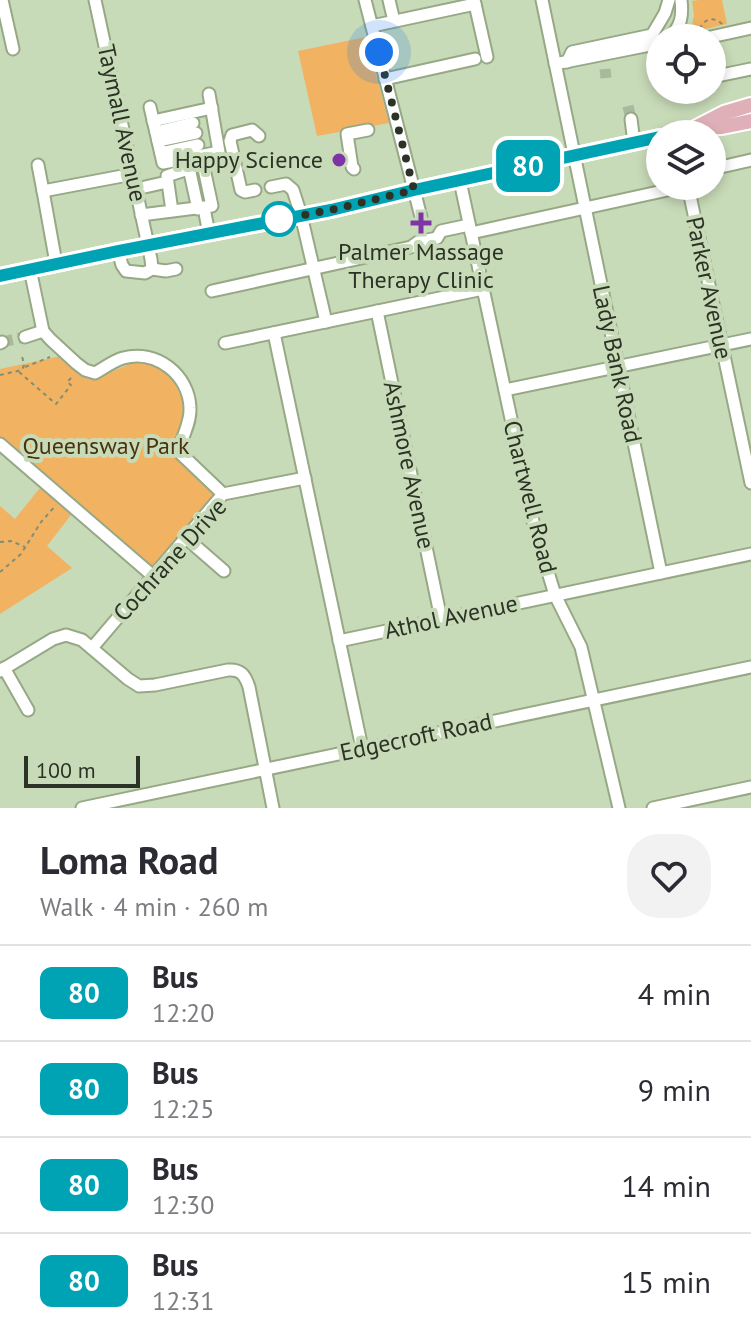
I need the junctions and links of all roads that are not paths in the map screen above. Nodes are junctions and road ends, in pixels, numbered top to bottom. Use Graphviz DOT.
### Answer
graph roads {
  1 [pos="2,0"];
  2 [pos="95,0"];
  3 [pos="365,0"];
  4 [pos="389,0"];
  5 [pos="542,0"];
  6 [pos="669,0"];
  7 [pos="681,0"];
  8 [pos="474,2"];
  9 [pos="394,21"];
  10 [pos="661,24"];
  11 [pos="680,24"];
  12 [pos="372,26"];
  13 [pos="751,28"];
  14 [pos="726,34"];
  15 [pos="646,42"];
  16 [pos="13,49"];
  17 [pos="601,50"];
  18 [pos="561,63"];
  19 [pos="605,69"];
  20 [pos="751,69"];
  21 [pos="726,74"];
  22 [pos="385,79"];
  23 [pos="209,94"];
  24 [pos="751,105"];
  25 [pos="150,107"];
  26 [pos="631,119"];
  27 [pos="708,120"];
  28 [pos="751,121"];
  29 [pos="726,126"];
  30 [pos="206,129"];
  31 [pos="368,130"];
  32 [pos="259,136"];
  33 [pos="157,137"];
  34 [pos="646,140"];
  35 [pos="634,143"];
  36 [pos="576,156"];
  37 [pos="751,160"];
  38 [pos="38,165"];
  39 [pos="726,166"];
  40 [pos="354,169"];
  41 [pos="133,174"];
  42 [pos="460,181"];
  43 [pos="167,182"];
  44 [pos="271,187"];
  45 [pos="136,189"];
  46 [pos="255,190"];
  47 [pos="414,190"];
  48 [pos="43,191"];
  49 [pos="646,194"];
  50 [pos="690,200"];
  51 [pos="585,207"];
  52 [pos="201,209"];
  53 [pos="172,211"];
  54 [pos="141,215"];
  55 [pos="301,215"];
  56 [pos="421,217"];
  57 [pos="470,229"];
  58 [pos="209,234"];
  59 [pos="148,245"];
  60 [pos="118,251"];
  61 [pos="56,263"];
  62 [pos="314,268"];
  63 [pos="30,269"];
  64 [pos="152,269"];
  65 [pos="176,269"];
  66 [pos="0,276"];
  67 [pos="483,289"];
  68 [pos="212,291"];
  69 [pos="377,311"];
  70 [pos="326,322"];
  71 [pos="43,331"];
  72 [pos="274,333"];
  73 [pos="25,337"];
  74 [pos="751,339"];
  75 [pos="225,343"];
  76 [pos="721,345"];
  77 [pos="617,367"];
  78 [pos="505,390"];
  79 [pos="0,444"];
  80 [pos="305,478"];
  81 [pos="751,483"];
  82 [pos="223,494"];
  83 [pos="186,538"];
  84 [pos="751,554"];
  85 [pos="224,571"];
  86 [pos="661,573"];
  87 [pos="153,576"];
  88 [pos="555,595"];
  89 [pos="441,619"];
  90 [pos="339,641"];
  91 [pos="92,648"];
  92 [pos="751,667"];
  93 [pos="2,670"];
  94 [pos="595,700"];
  95 [pos="28,710"];
  96 [pos="362,748"];
  97 [pos="265,769"];
  98 [pos="751,787"];
  99 [pos="82,808"];
  100 [pos="273,808"];
  101 [pos="619,808"];
  102 [pos="653,808"];
  1 -- 16 [label="street"];
  2 -- 41 [label="street, Taymall Avenue"];
  3 -- 12 [label="street"];
  4 -- 9 [label="street"];
  5 -- 18 [label="street, Lady Bank Road"];
  6 -- 10 [label="street"];
  7 -- 11 [label="street"];
  8 -- 9 [label="street"];
  8 -- 22 [label="street"];
  9 -- 12 [label="street"];
  12 -- 22 [label="street"];
  13 -- 14 [label="street"];
  15 -- 17 [label="street"];
  17 -- 18 [label="street"];
  17 -- 19 [label="street"];
  18 -- 36 [label="street, Lady Bank Road"];
  20 -- 21 [label="street"];
  22 -- 47 [label="street"];
  23 -- 30 [label="street"];
  24 -- 27 [label="main road"];
  25 -- 33 [label="street"];
  26 -- 35 [label="street"];
  28 -- 29 [label="main road"];
  30 -- 33 [label="street"];
  30 -- 33 [label="street"];
  30 -- 33 [label="street"];
  30 -- 33 [label="street"];
  31 -- 40 [label="street"];
  32 -- 46 [label="street"];
  34 -- 35 [label="main road"];
  35 -- 36 [label="main road"];
  36 -- 42 [label="main road"];
  36 -- 51 [label="street, Lady Bank Road"];
  37 -- 39 [label="street"];
  38 -- 48 [label="street"];
  41 -- 45 [label="street, Taymall Avenue"];
  41 -- 48 [label="street"];
  42 -- 47 [label="main road"];
  42 -- 57 [label="street, Chartwell Road"];
  43 -- 45 [label="street"];
  43 -- 52 [label="street"];
  43 -- 53 [label="street"];
  44 -- 55 [label="street"];
  45 -- 54 [label="street, Taymall Avenue"];
  47 -- 55 [label="main road"];
  47 -- 56 [label="street"];
  48 -- 61 [label="street"];
  49 -- 51 [label="street"];
  50 -- 76 [label="street, Parker Avenue"];
  51 -- 57 [label="street"];
  51 -- 77 [label="street, Lady Bank Road"];
  52 -- 53 [label="street"];
  52 -- 58 [label="street"];
  53 -- 54 [label="street"];
  54 -- 59 [label="street, Taymall Avenue"];
  55 -- 58 [label="main road"];
  55 -- 62 [label="street"];
  57 -- 62 [label="street"];
  57 -- 67 [label="street, Chartwell Road"];
  58 -- 59 [label="main road"];
  59 -- 60 [label="main road"];
  59 -- 64 [label="street, Taymall Avenue"];
  60 -- 61 [label="main road"];
  60 -- 64 [label="street"];
  61 -- 63 [label="main road"];
  62 -- 68 [label="street"];
  62 -- 70 [label="street"];
  63 -- 66 [label="main road"];
  63 -- 71 [label="street"];
  64 -- 65 [label="street"];
  67 -- 69 [label="street"];
  67 -- 78 [label="street, Chartwell Road"];
  69 -- 70 [label="street"];
  69 -- 89 [label="street, Ashmore Avenue"];
  70 -- 72 [label="street"];
  71 -- 73 [label="street"];
  71 -- 82 [label="street"];
  72 -- 75 [label="street"];
  72 -- 80 [label="street"];
  74 -- 76 [label="street"];
  76 -- 77 [label="street"];
  76 -- 81 [label="street, Parker Avenue"];
  77 -- 78 [label="street"];
  77 -- 86 [label="street, Lady Bank Road"];
  78 -- 88 [label="street, Chartwell Road"];
  79 -- 87 [label="street"];
  80 -- 82 [label="street, Cochrane Drive"];
  80 -- 90 [label="street"];
  82 -- 83 [label="street, Cochrane Drive"];
  83 -- 85 [label="street"];
  83 -- 87 [label="street, Cochrane Drive"];
  84 -- 86 [label="street, Athol Avenue"];
  86 -- 88 [label="street, Athol Avenue"];
  87 -- 91 [label="street, Cochrane Drive"];
  88 -- 89 [label="street, Athol Avenue"];
  88 -- 94 [label="street, Chartwell Road"];
  89 -- 90 [label="street, Athol Avenue"];
  90 -- 96 [label="street"];
  91 -- 93 [label="street"];
  91 -- 97 [label="street"];
  92 -- 94 [label="street, Edgecroft Road"];
  93 -- 95 [label="street"];
  94 -- 96 [label="street, Edgecroft Road"];
  94 -- 101 [label="street, Chartwell Road"];
  96 -- 97 [label="street, Edgecroft Road"];
  97 -- 99 [label="street, Edgecroft Road"];
  97 -- 100 [label="street"];
  98 -- 102 [label="street"];
}
